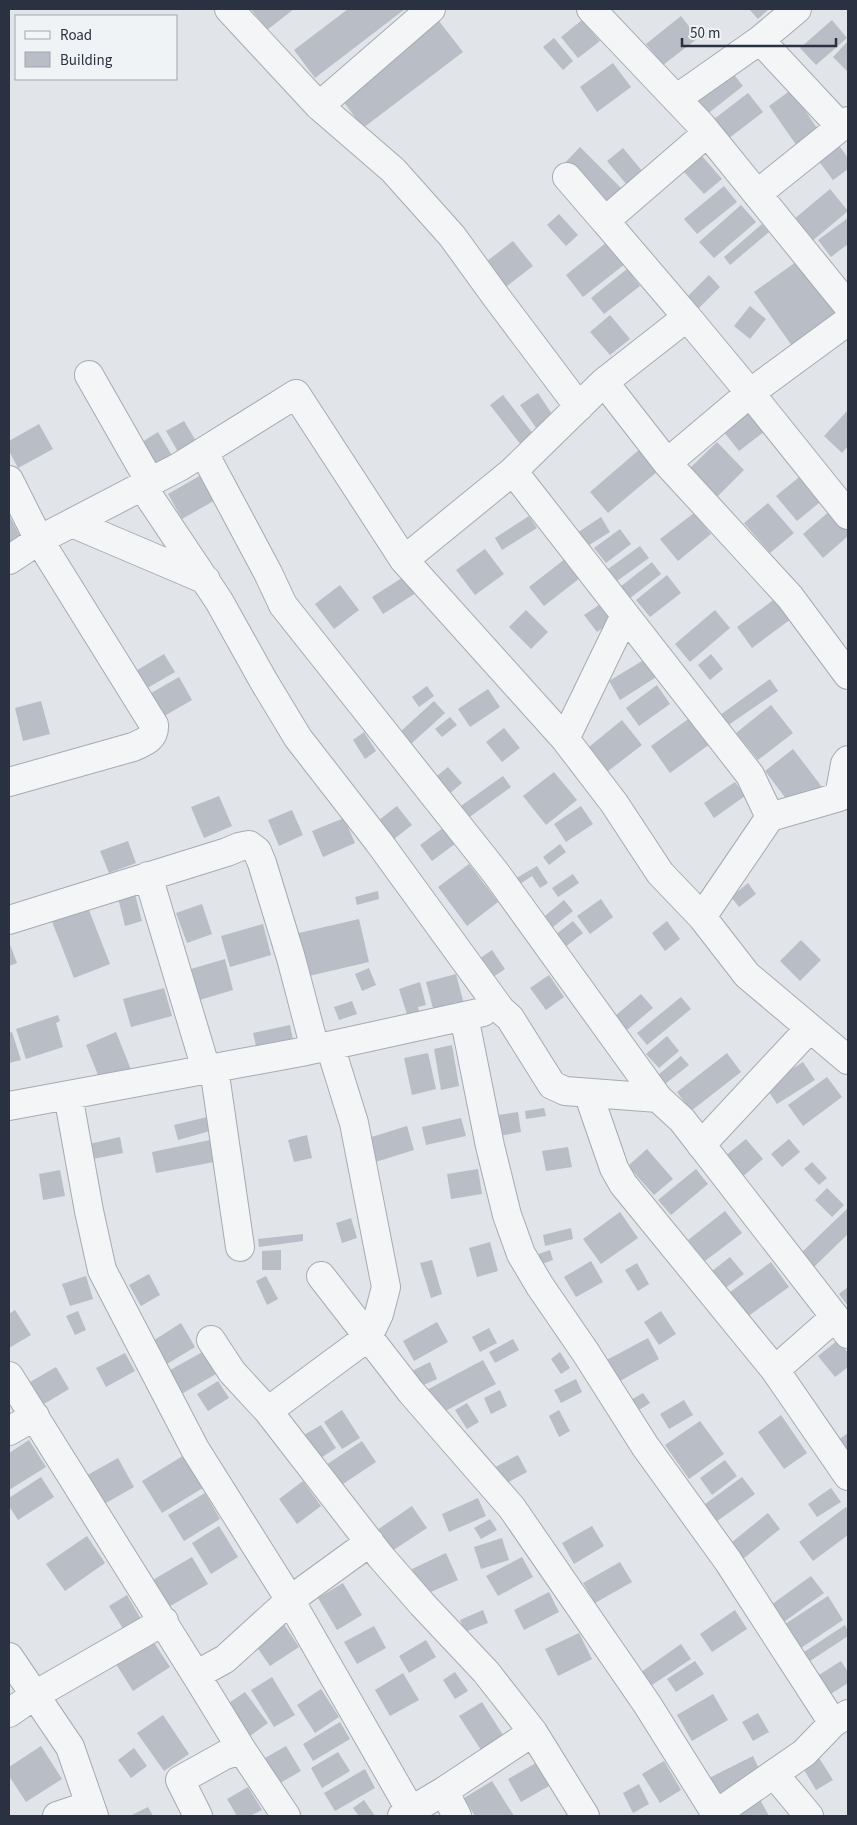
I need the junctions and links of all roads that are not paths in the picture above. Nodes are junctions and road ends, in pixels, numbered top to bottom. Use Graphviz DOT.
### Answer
graph roads {
  1 [pos="229,9"];
  2 [pos="431,9"];
  3 [pos="591,9"];
  4 [pos="797,9"];
  5 [pos="760,40"];
  6 [pos="676,99"];
  7 [pos="319,106"];
  8 [pos="845,124"];
  9 [pos="707,133"];
  10 [pos="567,177"];
  11 [pos="757,194"];
  12 [pos="605,221"];
  13 [pos="848,306"];
  14 [pos="687,317"];
  15 [pos="848,321"];
  16 [pos="89,375"];
  17 [pos="604,382"];
  18 [pos="750,393"];
  19 [pos="579,407"];
  20 [pos="204,453"];
  21 [pos="666,463"];
  22 [pos="513,471"];
  23 [pos="9,480"];
  24 [pos="146,484"];
  25 [pos="848,514"];
  26 [pos="72,523"];
  27 [pos="39,540"];
  28 [pos="9,560"];
  29 [pos="404,560"];
  30 [pos="206,580"];
  31 [pos="625,615"];
  32 [pos="848,675"];
  33 [pos="565,739"];
  34 [pos="848,760"];
  35 [pos="9,782"];
  36 [pos="770,817"];
  37 [pos="148,876"];
  38 [pos="702,917"];
  39 [pos="9,920"];
  40 [pos="502,1010"];
  41 [pos="464,1016"];
  42 [pos="810,1028"];
  43 [pos="322,1047"];
  44 [pos="848,1060"];
  45 [pos="210,1069"];
  46 [pos="588,1093"];
  47 [pos="68,1095"];
  48 [pos="658,1098"];
  49 [pos="9,1106"];
  50 [pos="701,1145"];
  51 [pos="240,1247"];
  52 [pos="320,1276"];
  53 [pos="842,1325"];
  54 [pos="368,1337"];
  55 [pos="211,1340"];
  56 [pos="775,1370"];
  57 [pos="9,1376"];
  58 [pos="268,1411"];
  59 [pos="35,1416"];
  60 [pos="9,1431"];
  61 [pos="848,1476"];
  62 [pos="370,1542"];
  63 [pos="290,1600"];
  64 [pos="164,1621"];
  65 [pos="9,1657"];
  66 [pos="196,1674"];
  67 [pos="35,1696"];
  68 [pos="9,1713"];
  69 [pos="841,1719"];
  70 [pos="533,1732"];
  71 [pos="242,1750"];
  72 [pos="774,1774"];
  73 [pos="444,1791"];
  74 [pos="92,1811"];
  75 [pos="407,1813"];
  76 [pos="717,1815"];
  77 [pos="57,1816"];
  78 [pos="198,1816"];
  79 [pos="286,1816"];
  80 [pos="457,1816"];
  81 [pos="585,1816"];
  82 [pos="809,1816"];
  1 -- 7 [label="street"];
  2 -- 7 [label="street"];
  3 -- 6 [label="street"];
  4 -- 5 [label="street"];
  5 -- 6 [label="street"];
  5 -- 8 [label="street"];
  6 -- 9 [label="street"];
  7 -- 19 [label="street"];
  8 -- 11 [label="street"];
  9 -- 11 [label="street"];
  9 -- 12 [label="street"];
  10 -- 12 [label="street"];
  11 -- 13 [label="street"];
  12 -- 14 [label="street"];
  14 -- 17 [label="street"];
  14 -- 18 [label="street"];
  15 -- 18 [label="street"];
  16 -- 24 [label="street"];
  17 -- 19 [label="street"];
  17 -- 21 [label="street"];
  18 -- 21 [label="street"];
  18 -- 25 [label="street"];
  19 -- 22 [label="street"];
  20 -- 24 [label="street"];
  20 -- 29 [label="street"];
  20 -- 48 [label="street"];
  21 -- 32 [label="street"];
  22 -- 29 [label="street"];
  22 -- 31 [label="street"];
  23 -- 27 [label="street"];
  24 -- 26 [label="street"];
  24 -- 30 [label="street"];
  26 -- 27 [label="street"];
  26 -- 30 [label="street"];
  27 -- 28 [label="street"];
  27 -- 35 [label="street"];
  29 -- 33 [label="street"];
  30 -- 40 [label="street"];
  31 -- 33 [label="street"];
  31 -- 36 [label="street"];
  33 -- 38 [label="street"];
  34 -- 36 [label="street"];
  36 -- 38 [label="street"];
  37 -- 39 [label="street"];
  37 -- 43 [label="street"];
  37 -- 45 [label="street"];
  38 -- 42 [label="street"];
  40 -- 41 [label="street"];
  40 -- 46 [label="street"];
  41 -- 43 [label="street"];
  41 -- 69 [label="street"];
  42 -- 44 [label="street"];
  42 -- 50 [label="street"];
  43 -- 45 [label="street"];
  43 -- 54 [label="street"];
  45 -- 47 [label="street"];
  45 -- 51 [label="street"];
  46 -- 48 [label="street"];
  46 -- 56 [label="street"];
  47 -- 49 [label="street"];
  47 -- 63 [label="street"];
  48 -- 50 [label="street"];
  50 -- 53 [label="street"];
  52 -- 54 [label="street"];
  53 -- 56 [label="street"];
  54 -- 58 [label="street"];
  54 -- 76 [label="street"];
  55 -- 58 [label="street"];
  56 -- 61 [label="street"];
  57 -- 59 [label="street"];
  58 -- 62 [label="street"];
  59 -- 60 [label="street"];
  59 -- 64 [label="street"];
  62 -- 63 [label="street"];
  62 -- 70 [label="street"];
  63 -- 66 [label="street"];
  63 -- 75 [label="street"];
  64 -- 66 [label="street"];
  64 -- 67 [label="street"];
  65 -- 67 [label="street"];
  66 -- 71 [label="street"];
  67 -- 68 [label="street"];
  67 -- 74 [label="street"];
  69 -- 72 [label="street"];
  70 -- 73 [label="street"];
  70 -- 81 [label="street"];
  71 -- 78 [label="street"];
  71 -- 79 [label="street"];
  72 -- 76 [label="street"];
  72 -- 82 [label="street"];
  73 -- 75 [label="street"];
  73 -- 80 [label="street"];
  74 -- 77 [label="street"];
}
